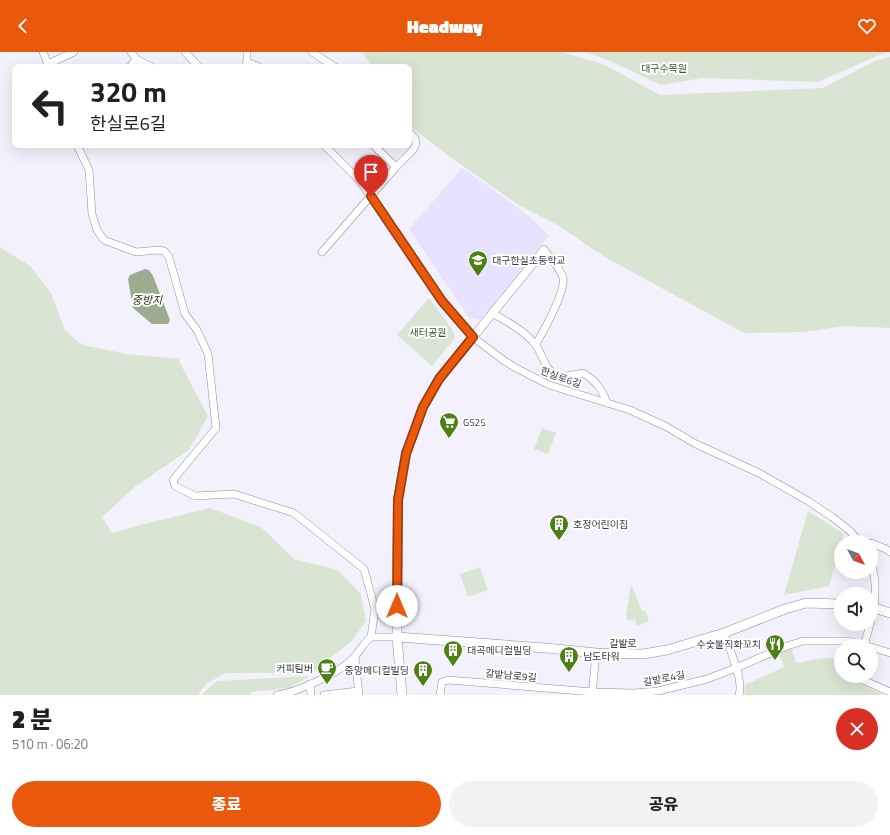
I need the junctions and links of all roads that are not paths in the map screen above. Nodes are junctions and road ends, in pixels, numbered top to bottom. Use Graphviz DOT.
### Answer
graph roads {
  1 [pos="44,52"];
  2 [pos="74,52"];
  3 [pos="130,52"];
  4 [pos="185,52"];
  5 [pos="247,52"];
  6 [pos="312,52"];
  7 [pos="136,59"];
  8 [pos="48,64"];
  9 [pos="53,64"];
  10 [pos="132,64"];
  11 [pos="146,64"];
  12 [pos="196,64"];
  13 [pos="246,64"];
  14 [pos="330,64"];
  15 [pos="412,135"];
  16 [pos="78,148"];
  17 [pos="327,148"];
  18 [pos="376,148"];
  19 [pos="396,167"];
  20 [pos="371,196"];
  21 [pos="544,250"];
  22 [pos="322,252"];
  23 [pos="492,314"];
  24 [pos="473,337"];
  25 [pos="536,344"];
  26 [pos="559,376"];
  27 [pos="557,388"];
  28 [pos="607,403"];
  29 [pos="854,535"];
  30 [pos="878,546"];
  31 [pos="890,552"];
  32 [pos="834,604"];
  33 [pos="878,609"];
  34 [pos="890,613"];
  35 [pos="724,633"];
  36 [pos="371,637"];
  37 [pos="397,637"];
  38 [pos="834,641"];
  39 [pos="878,650"];
  40 [pos="596,653"];
  41 [pos="890,653"];
  42 [pos="355,657"];
  43 [pos="736,668"];
  44 [pos="870,683"];
  45 [pos="310,684"];
  46 [pos="890,692"];
  47 [pos="358,693"];
  48 [pos="592,694"];
  49 [pos="277,695"];
  50 [pos="311,695"];
  51 [pos="324,695"];
  52 [pos="402,695"];
  53 [pos="440,695"];
  54 [pos="739,695"];
  1 -- 8 [label="street"];
  2 -- 9 [label="street"];
  3 -- 7 [label="street"];
  4 -- 12 [label="street"];
  5 -- 13 [label="street"];
  6 -- 14 [label="street"];
  7 -- 10 [label="street"];
  7 -- 11 [label="street"];
  15 -- 19 [label="street"];
  16 -- 36 [label="street"];
  17 -- 20 [label="street, 한실로6길"];
  18 -- 19 [label="street"];
  19 -- 20 [label="street"];
  20 -- 22 [label="street"];
  20 -- 24 [label="street, 한실로6길"];
  21 -- 23 [label="street"];
  21 -- 25 [label="street"];
  23 -- 24 [label="street"];
  23 -- 25 [label="street"];
  24 -- 27 [label="street, 한실로6길"];
  24 -- 37 [label="main road"];
  25 -- 26 [label="street"];
  26 -- 27 [label="street"];
  26 -- 28 [label="street"];
  27 -- 28 [label="street, 한실로6길"];
  28 -- 29 [label="street, 한실로6길"];
  30 -- 31 [label="street"];
  32 -- 35 [label="main road, 갈밭로"];
  33 -- 34 [label="main road"];
  35 -- 40 [label="main road, 갈밭로"];
  35 -- 43 [label="street"];
  36 -- 37 [label="street"];
  36 -- 42 [label="street"];
  37 -- 40 [label="main road, 갈밭로"];
  37 -- 52 [label="main road"];
  38 -- 43 [label="street, 갈밭로4길"];
  39 -- 41 [label="street, 갈밭로4길"];
  40 -- 48 [label="street"];
  42 -- 45 [label="street"];
  42 -- 47 [label="street"];
  43 -- 48 [label="street, 갈밭로4길"];
  43 -- 54 [label="street"];
  44 -- 46 [label="street"];
  45 -- 49 [label="street"];
  45 -- 50 [label="street"];
  47 -- 51 [label="street"];
  48 -- 53 [label="street, 갈밭남로9길"];
}
